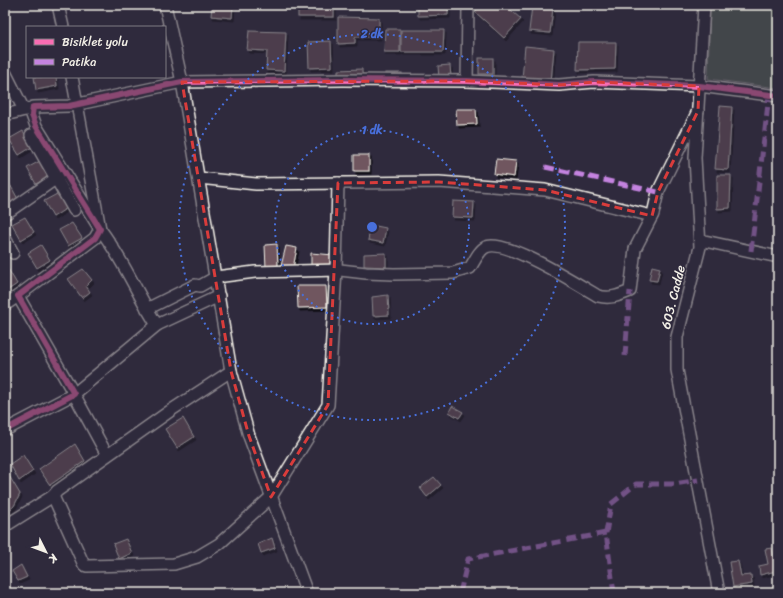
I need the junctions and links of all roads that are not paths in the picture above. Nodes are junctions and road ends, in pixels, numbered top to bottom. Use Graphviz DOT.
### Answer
graph roads {
  1 [pos="58,5"];
  2 [pos="165,5"];
  3 [pos="468,5"];
  4 [pos="704,5"];
  5 [pos="62,26"];
  6 [pos="5,73"];
  7 [pos="72,78"];
  8 [pos="466,81"];
  9 [pos="182,82"];
  10 [pos="699,86"];
  11 [pos="778,96"];
  12 [pos="77,104"];
  13 [pos="28,109"];
  14 [pos="698,111"];
  15 [pos="5,115"];
  16 [pos="31,135"];
  17 [pos="60,175"];
  18 [pos="199,178"];
  19 [pos="338,183"];
  20 [pos="74,210"];
  21 [pos="5,214"];
  22 [pos="652,216"];
  23 [pos="100,229"];
  24 [pos="5,238"];
  25 [pos="700,240"];
  26 [pos="12,253"];
  27 [pos="778,257"];
  28 [pos="336,270"];
  29 [pos="216,277"];
  30 [pos="18,296"];
  31 [pos="219,296"];
  32 [pos="5,305"];
  33 [pos="147,309"];
  34 [pos="157,325"];
  35 [pos="231,371"];
  36 [pos="74,394"];
  37 [pos="5,430"];
  38 [pos="107,455"];
  39 [pos="53,496"];
  40 [pos="272,497"];
  41 [pos="5,526"];
  42 [pos="307,593"];
  43 [pos="719,593"];
  1 -- 5 [label="street"];
  2 -- 9 [label="street"];
  3 -- 8 [label="street"];
  4 -- 10 [label="street, 603. Cadde"];
  6 -- 13 [label="street"];
  7 -- 12 [label="street"];
  8 -- 9 [label="street"];
  8 -- 10 [label="street"];
  9 -- 12 [label="street"];
  9 -- 18 [label="street"];
  10 -- 11 [label="street"];
  10 -- 14 [label="street, 603. Cadde"];
  12 -- 13 [label="street"];
  12 -- 23 [label="street"];
  13 -- 15 [label="street"];
  13 -- 17 [label="street"];
  14 -- 22 [label="street"];
  14 -- 25 [label="street, 603. Cadde"];
  16 -- 17 [label="street"];
  17 -- 20 [label="street"];
  17 -- 21 [label="street"];
  17 -- 23 [label="street"];
  18 -- 19 [label="street"];
  18 -- 29 [label="street"];
  19 -- 22 [label="street"];
  19 -- 28 [label="street"];
  22 -- 28 [label="street"];
  23 -- 30 [label="street"];
  23 -- 33 [label="street"];
  24 -- 26 [label="street"];
  25 -- 27 [label="street"];
  25 -- 43 [label="street, 603. Cadde"];
  28 -- 29 [label="street"];
  28 -- 40 [label="street"];
  29 -- 31 [label="street"];
  29 -- 33 [label="street"];
  30 -- 32 [label="street"];
  30 -- 36 [label="street"];
  31 -- 34 [label="street"];
  31 -- 35 [label="street"];
  33 -- 34 [label="street"];
  34 -- 36 [label="street"];
  35 -- 38 [label="street"];
  35 -- 40 [label="street"];
  36 -- 37 [label="street"];
  36 -- 38 [label="street"];
  38 -- 39 [label="street"];
  39 -- 40 [label="street"];
  39 -- 41 [label="street"];
  40 -- 42 [label="street"];
}
